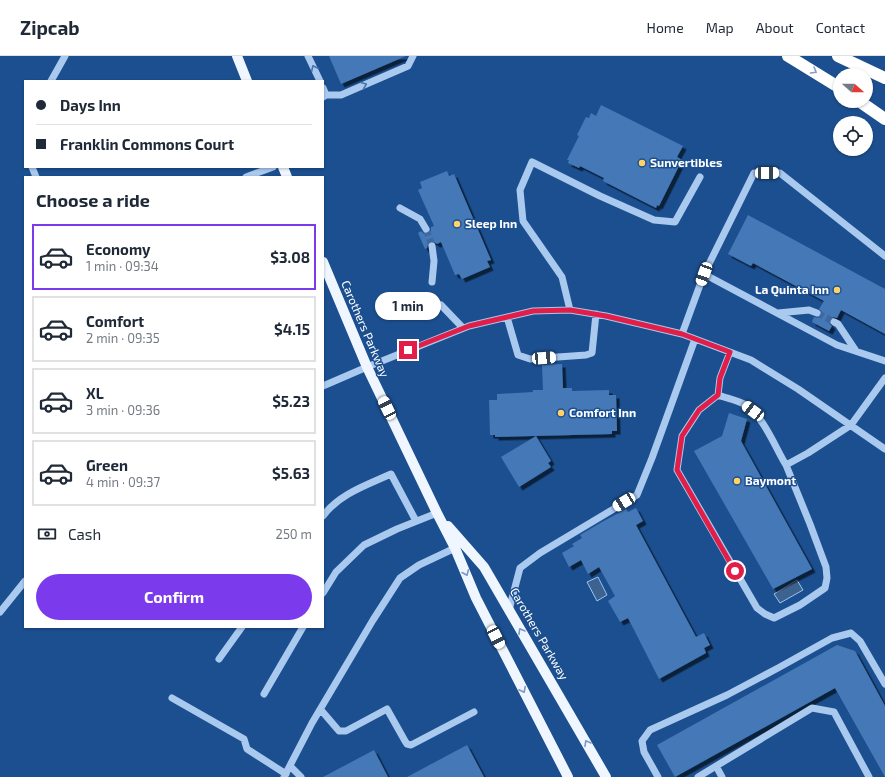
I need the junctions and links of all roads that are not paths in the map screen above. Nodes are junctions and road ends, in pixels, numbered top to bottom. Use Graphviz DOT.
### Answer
graph roads {
  1 [pos="65,56"];
  2 [pos="237,56"];
  3 [pos="308,56"];
  4 [pos="413,56"];
  5 [pos="788,56"];
  6 [pos="838,56"];
  7 [pos="885,78"];
  8 [pos="52,80"];
  9 [pos="247,80"];
  10 [pos="320,80"];
  11 [pos="833,84"];
  12 [pos="325,96"];
  13 [pos="870,108"];
  14 [pos="885,119"];
  15 [pos="270,168"];
  16 [pos="249,176"];
  17 [pos="700,177"];
  18 [pos="400,208"];
  19 [pos="426,229"];
  20 [pos="432,246"];
  21 [pos="885,256"];
  22 [pos="324,264"];
  23 [pos="704,274"];
  24 [pos="432,282"];
  25 [pos="441,305"];
  26 [pos="570,310"];
  27 [pos="778,313"];
  28 [pos="817,313"];
  29 [pos="596,314"];
  30 [pos="507,317"];
  31 [pos="834,322"];
  32 [pos="463,328"];
  33 [pos="682,334"];
  34 [pos="695,339"];
  35 [pos="856,351"];
  36 [pos="730,352"];
  37 [pos="885,361"];
  38 [pos="366,367"];
  39 [pos="885,378"];
  40 [pos="324,386"];
  41 [pos="718,395"];
  42 [pos="851,424"];
  43 [pos="885,449"];
  44 [pos="786,465"];
  45 [pos="437,513"];
  46 [pos="324,514"];
  47 [pos="416,521"];
  48 [pos="455,548"];
  49 [pos="24,582"];
  50 [pos="324,591"];
  51 [pos="509,610"];
  52 [pos="0,612"];
  53 [pos="241,628"];
  54 [pos="302,628"];
  55 [pos="219,659"];
  56 [pos="885,684"];
  57 [pos="264,694"];
  58 [pos="172,698"];
  59 [pos="321,710"];
  60 [pos="474,712"];
  61 [pos="716,766"];
  62 [pos="291,767"];
  63 [pos="285,776"];
  64 [pos="301,777"];
  65 [pos="568,777"];
  66 [pos="606,777"];
  67 [pos="658,777"];
  68 [pos="698,777"];
  69 [pos="722,777"];
  70 [pos="869,777"];
  1 -- 8 [label="street"];
  2 -- 9 [label="main road"];
  10 -- 3 [label="street, one-way"];
  12 -- 4 [label="street, one-way"];
  5 -- 11 [label="highway, one-way"];
  6 -- 7 [label="highway"];
  13 -- 14 [label="highway"];
  15 -- 16 [label="street"];
  17 -- 26 [label="street"];
  18 -- 19 [label="street"];
  20 -- 24 [label="street"];
  21 -- 23 [label="street"];
  22 -- 38 [label="main road, Carothers Parkway"];
  23 -- 27 [label="street"];
  23 -- 33 [label="street"];
  25 -- 32 [label="street"];
  26 -- 29 [label="street"];
  26 -- 30 [label="street"];
  27 -- 28 [label="street"];
  27 -- 35 [label="street"];
  29 -- 30 [label="street"];
  29 -- 33 [label="street"];
  30 -- 32 [label="street"];
  31 -- 35 [label="street"];
  32 -- 38 [label="street"];
  33 -- 34 [label="street"];
  34 -- 36 [label="street"];
  34 -- 51 [label="street"];
  35 -- 37 [label="street"];
  36 -- 41 [label="street"];
  36 -- 42 [label="street"];
  38 -- 40 [label="street"];
  38 -- 45 [label="main road, Carothers Parkway"];
  39 -- 42 [label="street"];
  41 -- 44 [label="street"];
  41 -- 44 [label="street"];
  42 -- 43 [label="street"];
  42 -- 44 [label="street"];
  45 -- 47 [label="street"];
  45 -- 48 [label="main road, Carothers Parkway"];
  45 -- 51 [label="main road, Carothers Parkway"];
  46 -- 47 [label="street"];
  47 -- 50 [label="street"];
  48 -- 59 [label="street"];
  48 -- 65 [label="main road, Carothers Parkway, one-way"];
  49 -- 52 [label="street"];
  66 -- 51 [label="main road, Carothers Parkway, one-way"];
  53 -- 55 [label="street"];
  54 -- 57 [label="street"];
  56 -- 67 [label="street"];
  58 -- 63 [label="street"];
  59 -- 60 [label="street"];
  59 -- 62 [label="street"];
  61 -- 68 [label="street"];
  61 -- 69 [label="street"];
  61 -- 70 [label="street"];
  62 -- 63 [label="street"];
  62 -- 64 [label="street"];
}
